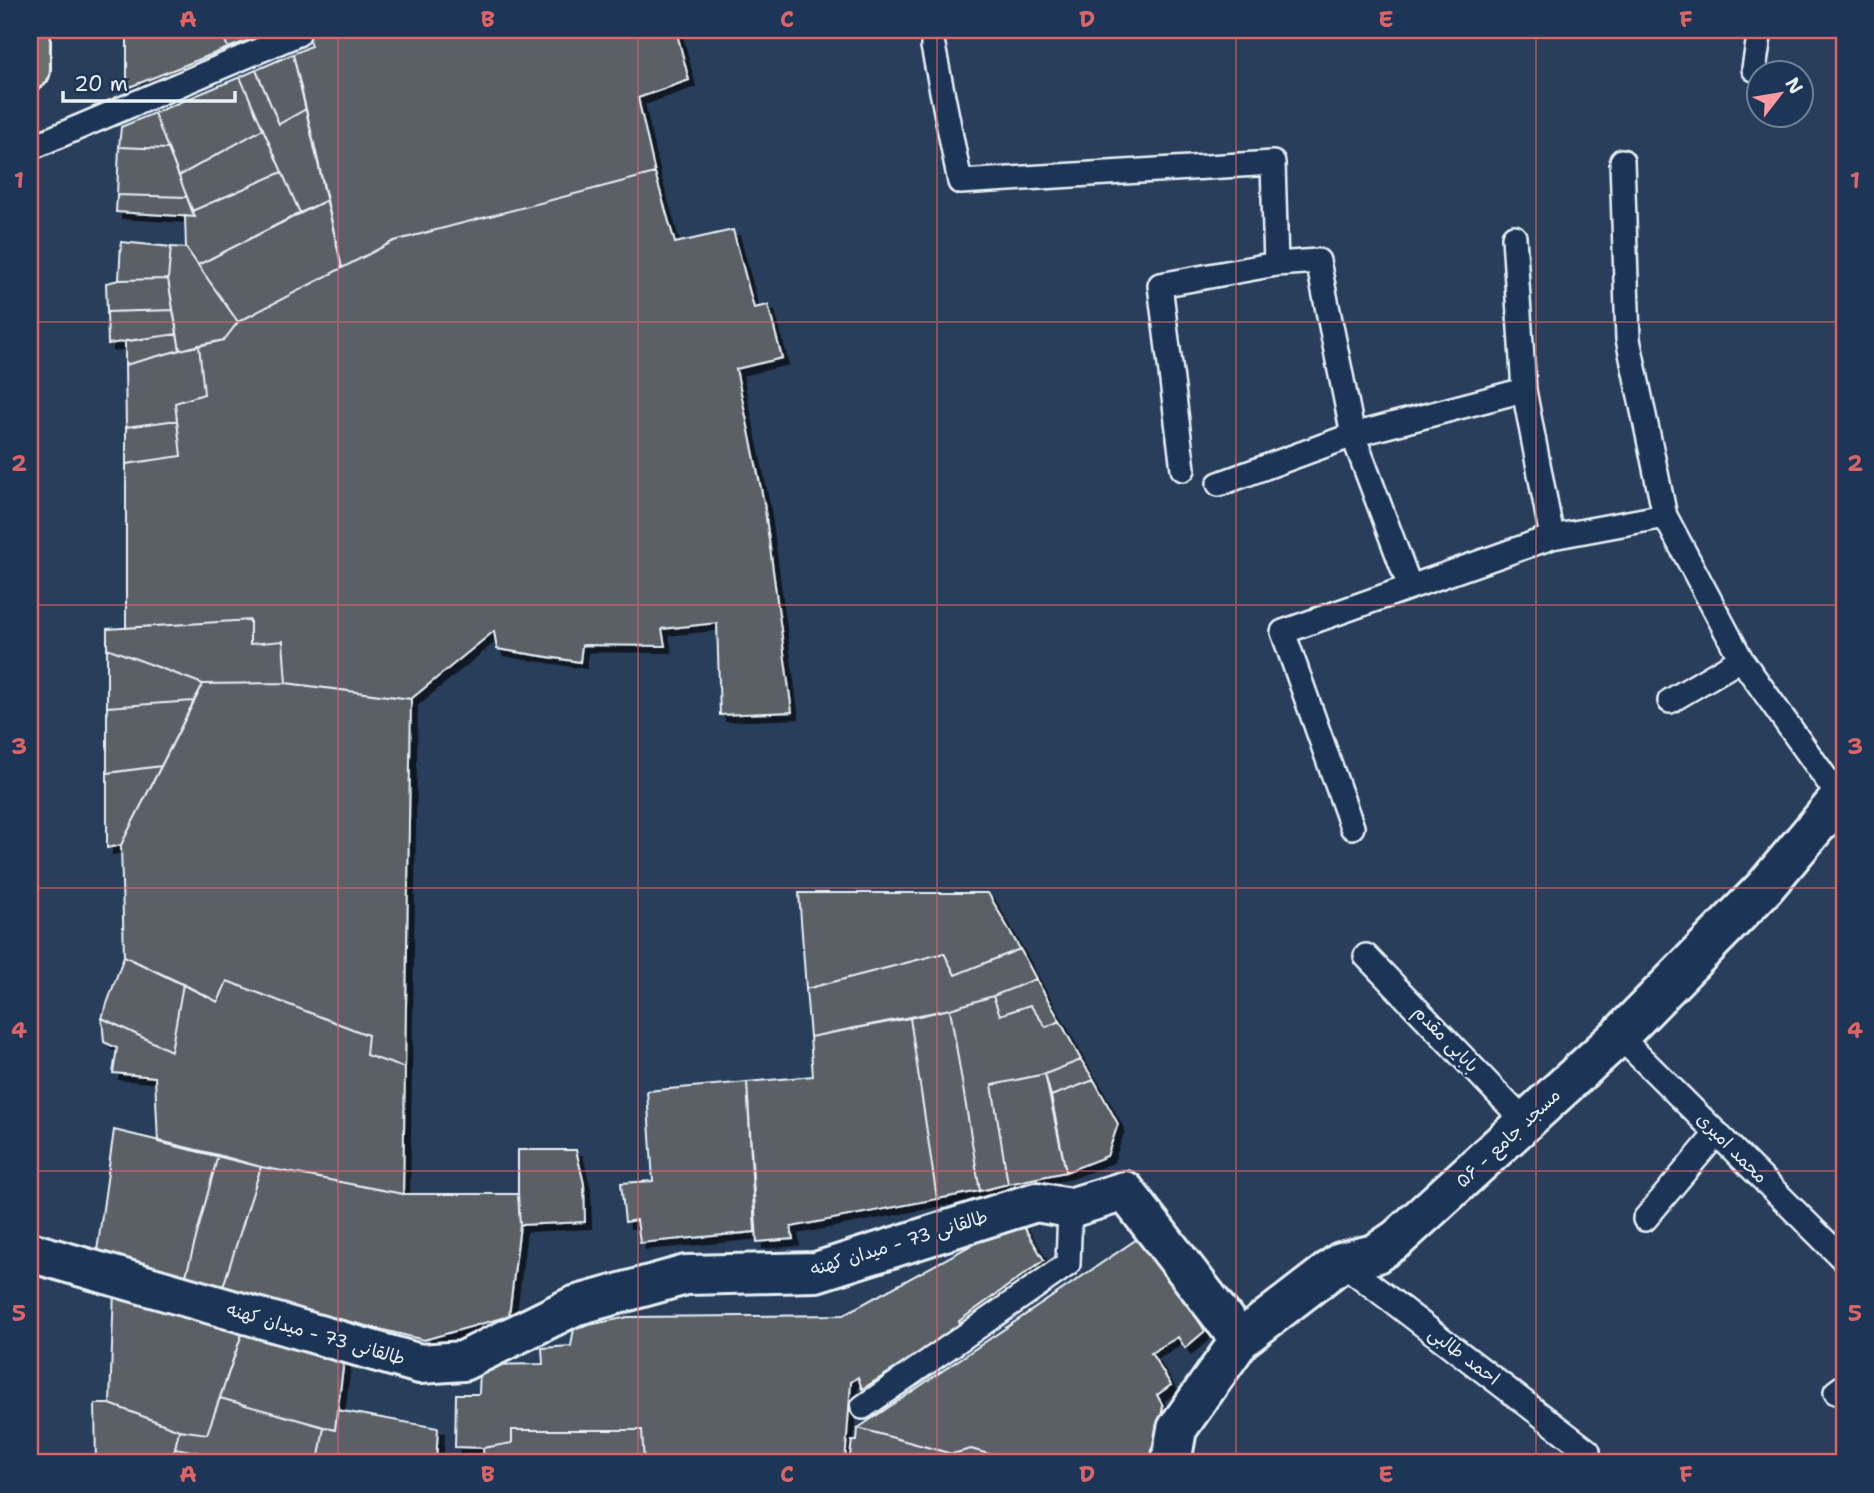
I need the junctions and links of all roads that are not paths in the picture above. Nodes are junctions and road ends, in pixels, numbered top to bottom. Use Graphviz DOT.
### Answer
graph roads {
  1 [pos="30,30"];
  2 [pos="1760,30"];
  3 [pos="298,34"];
  4 [pos="933,47"];
  5 [pos="1755,60"];
  6 [pos="30,70"];
  7 [pos="30,148"];
  8 [pos="1622,161"];
  9 [pos="1514,237"];
  10 [pos="1276,264"];
  11 [pos="1524,390"];
  12 [pos="1353,435"];
  13 [pos="1183,470"];
  14 [pos="1219,484"];
  15 [pos="1665,516"];
  16 [pos="1552,537"];
  17 [pos="1410,587"];
  18 [pos="1741,659"];
  19 [pos="1670,701"];
  20 [pos="1842,795"];
  21 [pos="1352,827"];
  22 [pos="1366,956"];
  23 [pos="1619,1036"];
  24 [pos="1525,1122"];
  25 [pos="1717,1133"];
  26 [pos="1070,1208"];
  27 [pos="1645,1219"];
  28 [pos="30,1252"];
  29 [pos="1844,1259"];
  30 [pos="1341,1262"];
  31 [pos="1240,1340"];
  32 [pos="863,1407"];
  33 [pos="1588,1451"];
  34 [pos="1171,1463"];
  1 -- 6 [label="main road"];
  2 -- 5 [label="lane"];
  3 -- 7 [label="lane"];
  4 -- 10 [label="lane"];
  8 -- 15 [label="lane"];
  9 -- 11 [label="lane"];
  10 -- 12 [label="lane"];
  10 -- 13 [label="lane"];
  11 -- 12 [label="lane"];
  11 -- 16 [label="lane"];
  12 -- 14 [label="lane"];
  12 -- 17 [label="lane"];
  15 -- 16 [label="lane"];
  15 -- 18 [label="lane"];
  16 -- 17 [label="lane"];
  17 -- 21 [label="lane"];
  18 -- 19 [label="lane"];
  18 -- 20 [label="lane"];
  20 -- 23 [label="street, ۵۶ - مسجد جامع"];
  22 -- 24 [label="lane, بابایی مقدم"];
  23 -- 24 [label="street, ۵۶ - مسجد جامع"];
  23 -- 25 [label="lane, محمد امیری"];
  24 -- 30 [label="street, ۵۶ - مسجد جامع"];
  25 -- 27 [label="lane"];
  25 -- 29 [label="lane, محمد امیری"];
  26 -- 28 [label="street, طالقانی 73 - میدان کهنه"];
  26 -- 31 [label="street, طالقانی 73 - میدان کهنه"];
  26 -- 32 [label="lane"];
  30 -- 31 [label="street, ۵۶ - مسجد جامع"];
  30 -- 33 [label="lane, احمد طالبی"];
  31 -- 34 [label="street, ۵۶ - مسجد جامع"];
}
